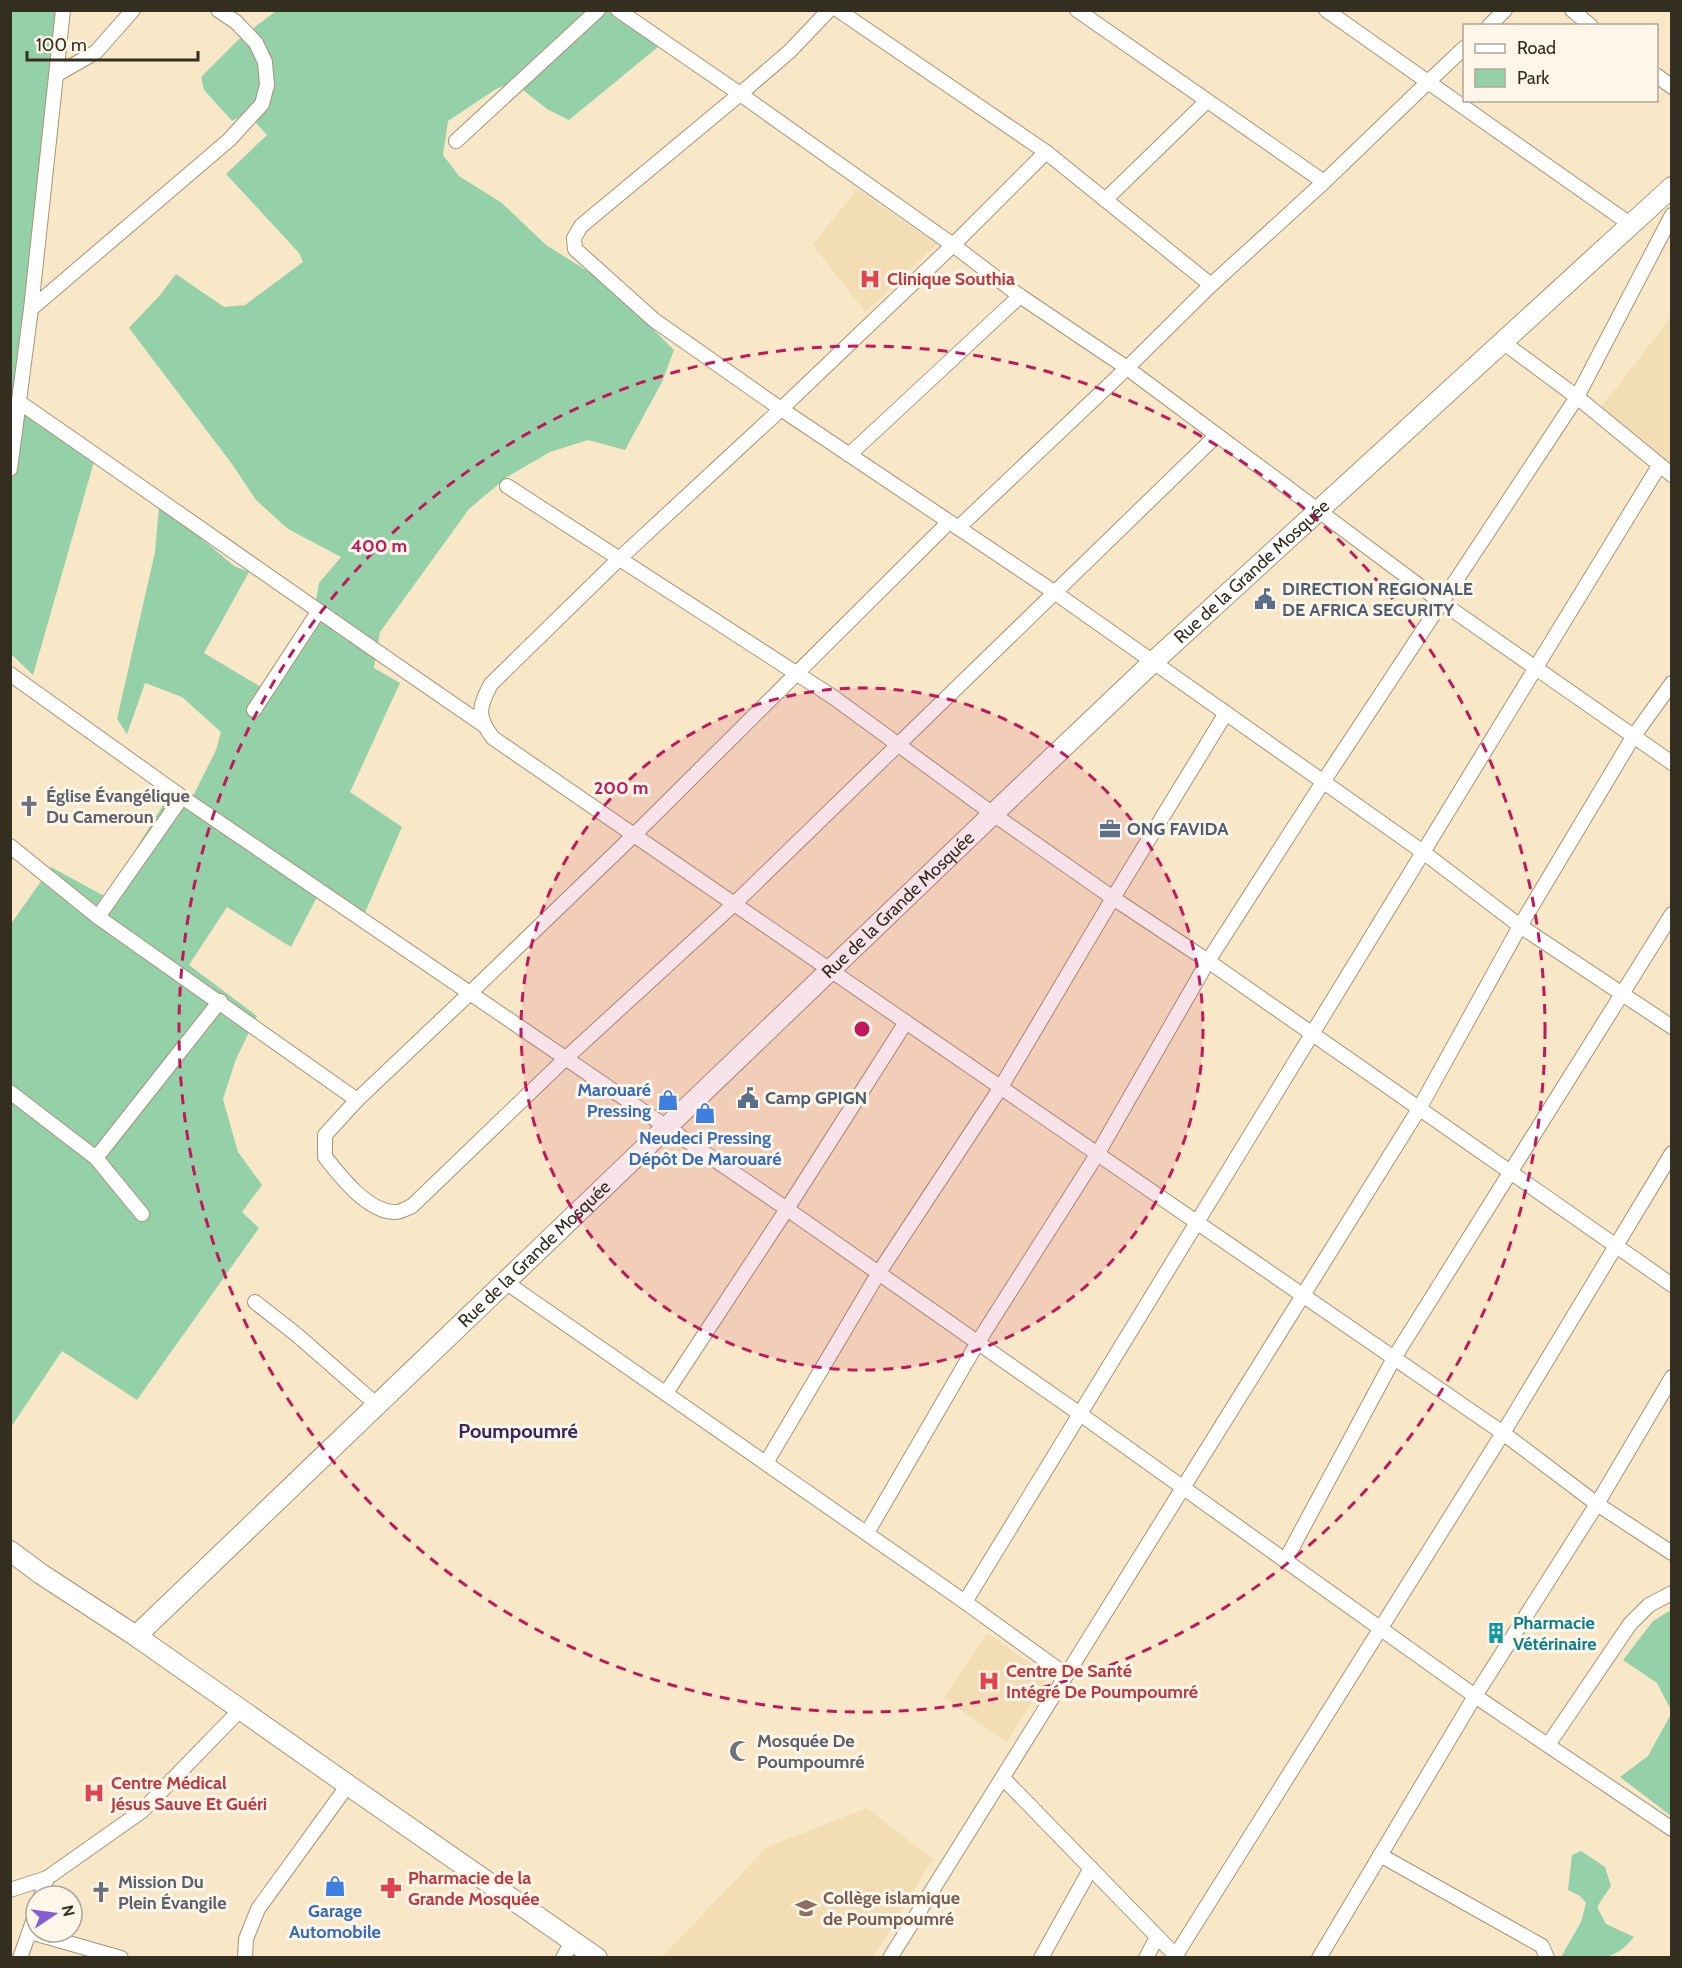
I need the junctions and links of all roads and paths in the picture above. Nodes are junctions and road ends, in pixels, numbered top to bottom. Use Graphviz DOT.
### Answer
graph roads {
  1 [pos="63,10"];
  2 [pos="132,10"];
  3 [pos="218,10"];
  4 [pos="598,10"];
  5 [pos="618,10"];
  6 [pos="829,10"];
  7 [pos="838,10"];
  8 [pos="1077,10"];
  9 [pos="1326,10"];
  10 [pos="1505,10"];
  11 [pos="1572,10"];
  12 [pos="1491,24"];
  13 [pos="1589,24"];
  14 [pos="1463,49"];
  15 [pos="56,75"];
  16 [pos="1658,77"];
  17 [pos="1428,82"];
  18 [pos="1671,87"];
  19 [pos="740,94"];
  20 [pos="1207,100"];
  21 [pos="456,141"];
  22 [pos="1046,152"];
  23 [pos="1324,182"];
  24 [pos="1671,188"];
  25 [pos="1105,200"];
  26 [pos="1671,215"];
  27 [pos="1630,224"];
  28 [pos="953,245"];
  29 [pos="1211,285"];
  30 [pos="1020,296"];
  31 [pos="31,309"];
  32 [pos="1504,343"];
  33 [pos="1127,368"];
  34 [pos="1577,397"];
  35 [pos="19,402"];
  36 [pos="781,410"];
  37 [pos="1217,435"];
  38 [pos="849,455"];
  39 [pos="1659,465"];
  40 [pos="10,469"];
  41 [pos="1671,475"];
  42 [pos="507,486"];
  43 [pos="1320,512"];
  44 [pos="953,525"];
  45 [pos="619,559"];
  46 [pos="1054,592"];
  47 [pos="1441,602"];
  48 [pos="318,612"];
  49 [pos="1154,662"];
  50 [pos="1534,668"];
  51 [pos="10,674"];
  52 [pos="798,674"];
  53 [pos="1671,683"];
  54 [pos="254,710"];
  55 [pos="1226,712"];
  56 [pos="482,724"];
  57 [pos="1633,737"];
  58 [pos="898,743"];
  59 [pos="1671,764"];
  60 [pos="1323,782"];
  61 [pos="182,797"];
  62 [pos="993,814"];
  63 [pos="634,835"];
  64 [pos="10,846"];
  65 [pos="1423,852"];
  66 [pos="1113,898"];
  67 [pos="734,904"];
  68 [pos="1671,914"];
  69 [pos="98,917"];
  70 [pos="1520,926"];
  71 [pos="1208,961"];
  72 [pos="830,970"];
  73 [pos="470,993"];
  74 [pos="1621,994"];
  75 [pos="220,1001"];
  76 [pos="906,1022"];
  77 [pos="1671,1027"];
  78 [pos="1311,1034"];
  79 [pos="566,1058"];
  80 [pos="1001,1088"];
  81 [pos="10,1092"];
  82 [pos="357,1100"];
  83 [pos="1419,1109"];
  84 [pos="668,1127"];
  85 [pos="1098,1153"];
  86 [pos="1671,1153"];
  87 [pos="96,1158"];
  88 [pos="1510,1173"];
  89 [pos="787,1209"];
  90 [pos="141,1214"];
  91 [pos="1196,1222"];
  92 [pos="1615,1246"];
  93 [pos="878,1274"];
  94 [pos="504,1281"];
  95 [pos="1671,1286"];
  96 [pos="1303,1295"];
  97 [pos="255,1302"];
  98 [pos="978,1342"];
  99 [pos="1394,1358"];
  100 [pos="1671,1377"];
  101 [pos="666,1392"];
  102 [pos="376,1404"];
  103 [pos="1080,1414"];
  104 [pos="1503,1433"];
  105 [pos="766,1462"];
  106 [pos="1182,1488"];
  107 [pos="1597,1504"];
  108 [pos="867,1533"];
  109 [pos="10,1551"];
  110 [pos="1671,1554"];
  111 [pos="1285,1561"];
  112 [pos="10,1565"];
  113 [pos="41,1574"];
  114 [pos="1671,1593"];
  115 [pos="965,1602"];
  116 [pos="1380,1628"];
  117 [pos="136,1636"];
  118 [pos="1066,1675"];
  119 [pos="1475,1696"];
  120 [pos="241,1709"];
  121 [pos="1548,1745"];
  122 [pos="1002,1778"];
  123 [pos="348,1785"];
  124 [pos="1671,1829"];
  125 [pos="1380,1855"];
  126 [pos="1091,1868"];
  127 [pos="47,1878"];
  128 [pos="45,1884"];
  129 [pos="10,1890"];
  130 [pos="1157,1937"];
  131 [pos="72,1944"];
  132 [pos="568,1949"];
  133 [pos="1177,1956"];
  134 [pos="121,1958"];
  135 [pos="245,1958"];
  136 [pos="597,1958"];
  137 [pos="890,1958"];
  138 [pos="1041,1958"];
  139 [pos="1146,1958"];
  140 [pos="1319,1958"];
  141 [pos="1547,1958"];
  1 -- 15 [label="street"];
  2 -- 15 [label="street"];
  3 -- 31 [label="street"];
  4 -- 21 [label="street"];
  5 -- 19 [label="street"];
  6 -- 19 [label="street"];
  7 -- 22 [label="street"];
  8 -- 20 [label="street"];
  9 -- 17 [label="street"];
  10 -- 12 [label="street"];
  11 -- 13 [label="street"];
  14 -- 17 [label="street"];
  15 -- 31 [label="street"];
  16 -- 18 [label="street"];
  17 -- 23 [label="street"];
  17 -- 27 [label="street"];
  19 -- 28 [label="street"];
  19 -- 36 [label="street"];
  20 -- 23 [label="street"];
  20 -- 25 [label="street"];
  22 -- 25 [label="street"];
  22 -- 28 [label="street"];
  23 -- 29 [label="street"];
  24 -- 27 [label="street, Rue de la Grande Mosquée"];
  25 -- 29 [label="street"];
  26 -- 34 [label="street"];
  27 -- 32 [label="street, Rue de la Grande Mosquée"];
  28 -- 30 [label="street"];
  28 -- 36 [label="street"];
  29 -- 33 [label="street"];
  30 -- 33 [label="street"];
  30 -- 38 [label="street"];
  31 -- 35 [label="street"];
  32 -- 34 [label="street"];
  32 -- 43 [label="street, Rue de la Grande Mosquée"];
  33 -- 37 [label="street"];
  33 -- 44 [label="street"];
  34 -- 39 [label="street"];
  34 -- 47 [label="street"];
  35 -- 40 [label="street"];
  35 -- 48 [label="street"];
  36 -- 38 [label="street"];
  36 -- 45 [label="street"];
  37 -- 43 [label="street"];
  37 -- 46 [label="street"];
  38 -- 44 [label="street"];
  39 -- 41 [label="street"];
  39 -- 50 [label="street"];
  42 -- 45 [label="street"];
  43 -- 47 [label="street"];
  43 -- 49 [label="street, Rue de la Grande Mosquée"];
  44 -- 46 [label="street"];
  44 -- 52 [label="street"];
  45 -- 52 [label="street"];
  45 -- 56 [label="street"];
  46 -- 49 [label="street"];
  46 -- 58 [label="street"];
  47 -- 50 [label="street"];
  47 -- 60 [label="street"];
  48 -- 54 [label="street"];
  48 -- 56 [label="street"];
  49 -- 55 [label="street"];
  49 -- 62 [label="street, Rue de la Grande Mosquée"];
  50 -- 57 [label="street"];
  50 -- 65 [label="street"];
  51 -- 61 [label="street"];
  52 -- 58 [label="street"];
  52 -- 63 [label="street"];
  53 -- 57 [label="street"];
  55 -- 60 [label="street"];
  55 -- 66 [label="street"];
  56 -- 63 [label="street"];
  57 -- 59 [label="street"];
  57 -- 70 [label="street"];
  58 -- 62 [label="street"];
  58 -- 67 [label="street"];
  60 -- 65 [label="street"];
  60 -- 71 [label="street"];
  61 -- 69 [label="street"];
  61 -- 73 [label="street"];
  62 -- 66 [label="street"];
  62 -- 72 [label="street, Rue de la Grande Mosquée"];
  63 -- 67 [label="street"];
  63 -- 73 [label="street"];
  64 -- 69 [label="street"];
  65 -- 70 [label="street"];
  65 -- 78 [label="street"];
  66 -- 71 [label="street"];
  66 -- 80 [label="street"];
  67 -- 72 [label="street"];
  67 -- 79 [label="street"];
  68 -- 74 [label="street"];
  69 -- 75 [label="street"];
  70 -- 74 [label="street"];
  70 -- 83 [label="street"];
  71 -- 78 [label="street"];
  71 -- 85 [label="street"];
  72 -- 76 [label="street"];
  72 -- 84 [label="street, Rue de la Grande Mosquée"];
  73 -- 79 [label="street"];
  73 -- 82 [label="street"];
  74 -- 77 [label="street"];
  74 -- 88 [label="street"];
  75 -- 82 [label="street"];
  75 -- 87 [label="street"];
  76 -- 80 [label="street"];
  76 -- 89 [label="street"];
  78 -- 83 [label="street"];
  78 -- 91 [label="street"];
  79 -- 82 [label="street"];
  79 -- 84 [label="street"];
  80 -- 85 [label="street"];
  80 -- 93 [label="street"];
  81 -- 87 [label="street"];
  83 -- 88 [label="street"];
  83 -- 96 [label="street"];
  84 -- 89 [label="street"];
  84 -- 94 [label="street, Rue de la Grande Mosquée"];
  85 -- 91 [label="street"];
  85 -- 98 [label="street"];
  86 -- 92 [label="street"];
  87 -- 90 [label="street"];
  88 -- 92 [label="street"];
  88 -- 99 [label="street"];
  89 -- 93 [label="street"];
  89 -- 101 [label="street"];
  91 -- 96 [label="street"];
  91 -- 103 [label="street"];
  92 -- 95 [label="street"];
  92 -- 104 [label="street"];
  93 -- 98 [label="street"];
  93 -- 105 [label="street"];
  94 -- 101 [label="street"];
  94 -- 102 [label="street, Rue de la Grande Mosquée"];
  96 -- 99 [label="street"];
  96 -- 106 [label="street"];
  97 -- 102 [label="street"];
  98 -- 103 [label="street"];
  98 -- 108 [label="street"];
  99 -- 104 [label="street"];
  99 -- 111 [label="street"];
  100 -- 107 [label="street"];
  101 -- 105 [label="street"];
  102 -- 117 [label="street, Rue de la Grande Mosquée"];
  103 -- 106 [label="street"];
  103 -- 115 [label="street"];
  104 -- 107 [label="street"];
  104 -- 116 [label="street"];
  105 -- 108 [label="street"];
  106 -- 111 [label="street"];
  106 -- 118 [label="street"];
  107 -- 110 [label="street"];
  107 -- 119 [label="street"];
  108 -- 115 [label="street"];
  109 -- 113 [label="street"];
  111 -- 116 [label="street"];
  112 -- 113 [label="street"];
  113 -- 117 [label="street"];
  114 -- 121 [label="street"];
  115 -- 118 [label="street"];
  116 -- 119 [label="street"];
  116 -- 133 [label="street"];
  117 -- 120 [label="street"];
  118 -- 122 [label="street"];
  119 -- 121 [label="street"];
  119 -- 125 [label="street"];
  120 -- 123 [label="street"];
  120 -- 127 [label="street"];
  121 -- 124 [label="street"];
  122 -- 126 [label="street"];
  122 -- 137 [label="street"];
  123 -- 132 [label="street"];
  123 -- 135 [label="street"];
  125 -- 140 [label="street"];
  125 -- 141 [label="street"];
  126 -- 130 [label="street"];
  126 -- 138 [label="street"];
  127 -- 128 [label="street"];
  127 -- 129 [label="street"];
  130 -- 133 [label="street"];
  130 -- 139 [label="street"];
  131 -- 134 [label="street"];
  132 -- 136 [label="street"];
}
